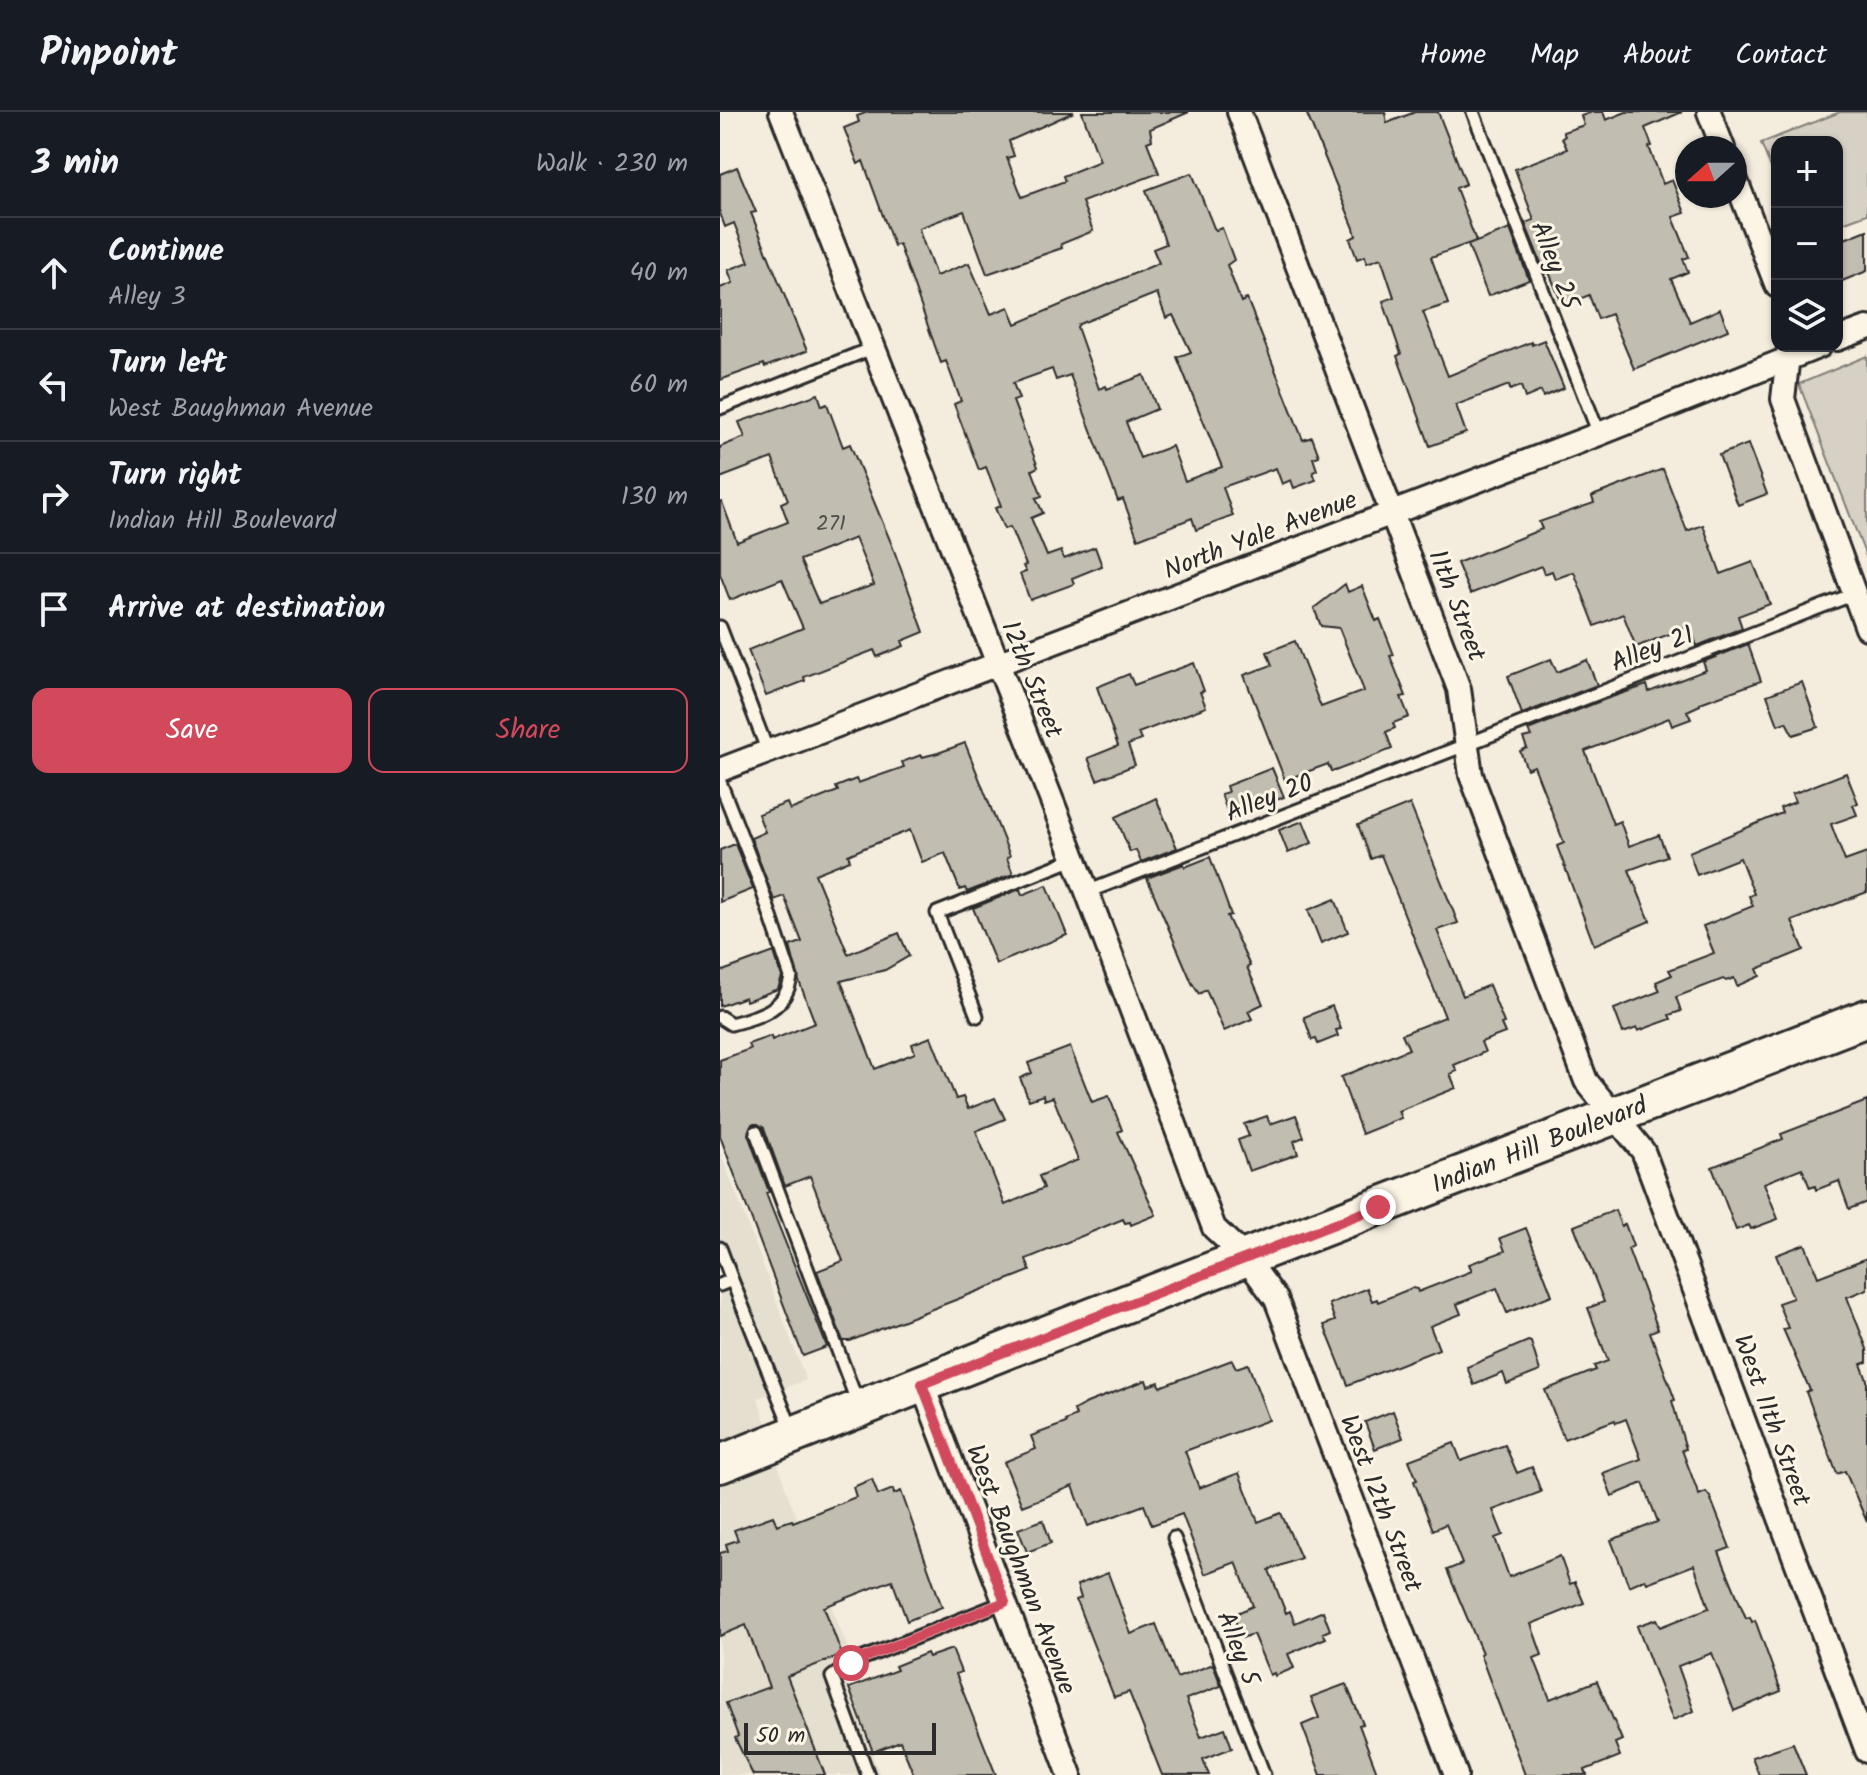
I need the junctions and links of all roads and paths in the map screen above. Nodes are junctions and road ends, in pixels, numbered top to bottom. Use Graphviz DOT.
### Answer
graph roads {
  1 [pos="781,112"];
  2 [pos="1239,112"];
  3 [pos="1473,112"];
  4 [pos="1709,112"];
  5 [pos="1718,136"];
  6 [pos="1747,208"];
  7 [pos="1775,280"];
  8 [pos="1867,328"];
  9 [pos="1843,337"];
  10 [pos="873,348"];
  11 [pos="1789,352"];
  12 [pos="720,408"];
  13 [pos="1599,434"];
  14 [pos="1393,513"];
  15 [pos="1854,594"];
  16 [pos="720,627"];
  17 [pos="1867,628"];
  18 [pos="997,665"];
  19 [pos="1466,743"];
  20 [pos="768,752"];
  21 [pos="720,770"];
  22 [pos="720,782"];
  23 [pos="1074,859"];
  24 [pos="1087,892"];
  25 [pos="977,1016"];
  26 [pos="720,1017"];
  27 [pos="1867,1018"];
  28 [pos="1614,1115"];
  29 [pos="756,1132"];
  30 [pos="720,1248"];
  31 [pos="1245,1257"];
  32 [pos="732,1280"];
  33 [pos="720,1285"];
  34 [pos="922,1384"];
  35 [pos="860,1408"];
  36 [pos="794,1434"];
  37 [pos="720,1464"];
  38 [pos="1174,1538"];
  39 [pos="1005,1602"];
  40 [pos="1867,1751"];
  41 [pos="868,1775"];
  42 [pos="1070,1775"];
  43 [pos="1264,1775"];
  44 [pos="1456,1775"];
  1 -- 10 [label="street, 12th Street"];
  2 -- 14 [label="street, 11th Street"];
  3 -- 13 [label="lane, Alley 25"];
  4 -- 5 [label="street"];
  6 -- 7 [label="street"];
  8 -- 9 [label="street"];
  10 -- 12 [label="lane"];
  10 -- 18 [label="street, 12th Street"];
  11 -- 13 [label="street, North Yale Avenue"];
  11 -- 15 [label="street"];
  13 -- 14 [label="street, North Yale Avenue"];
  14 -- 18 [label="street, North Yale Avenue"];
  14 -- 19 [label="street, 11th Street"];
  15 -- 17 [label="street"];
  15 -- 19 [label="lane, Alley 21"];
  16 -- 20 [label="lane"];
  18 -- 20 [label="street, North Yale Avenue"];
  18 -- 23 [label="street, 12th Street"];
  19 -- 24 [label="lane, Alley 20"];
  19 -- 28 [label="street, 11th Street"];
  20 -- 21 [label="street, North Yale Avenue"];
  22 -- 26 [label="lane"];
  23 -- 24 [label="street, 12th Street"];
  23 -- 25 [label="lane"];
  24 -- 31 [label="street, 12th Street"];
  27 -- 28 [label="main road, Indian Hill Boulevard"];
  28 -- 31 [label="main road, Indian Hill Boulevard"];
  28 -- 40 [label="street, West 11th Street"];
  29 -- 35 [label="lane"];
  30 -- 32 [label="lane"];
  31 -- 34 [label="main road, Indian Hill Boulevard"];
  31 -- 44 [label="street, West 12th Street"];
  32 -- 33 [label="lane"];
  32 -- 36 [label="lane"];
  34 -- 35 [label="main road, Indian Hill Boulevard"];
  34 -- 39 [label="street, West Baughman Avenue"];
  35 -- 36 [label="main road, Indian Hill Boulevard"];
  36 -- 37 [label="main road, Indian Hill Boulevard"];
  38 -- 43 [label="lane, Alley 5"];
  39 -- 41 [label="lane"];
  39 -- 42 [label="street, West Baughman Avenue"];
}
